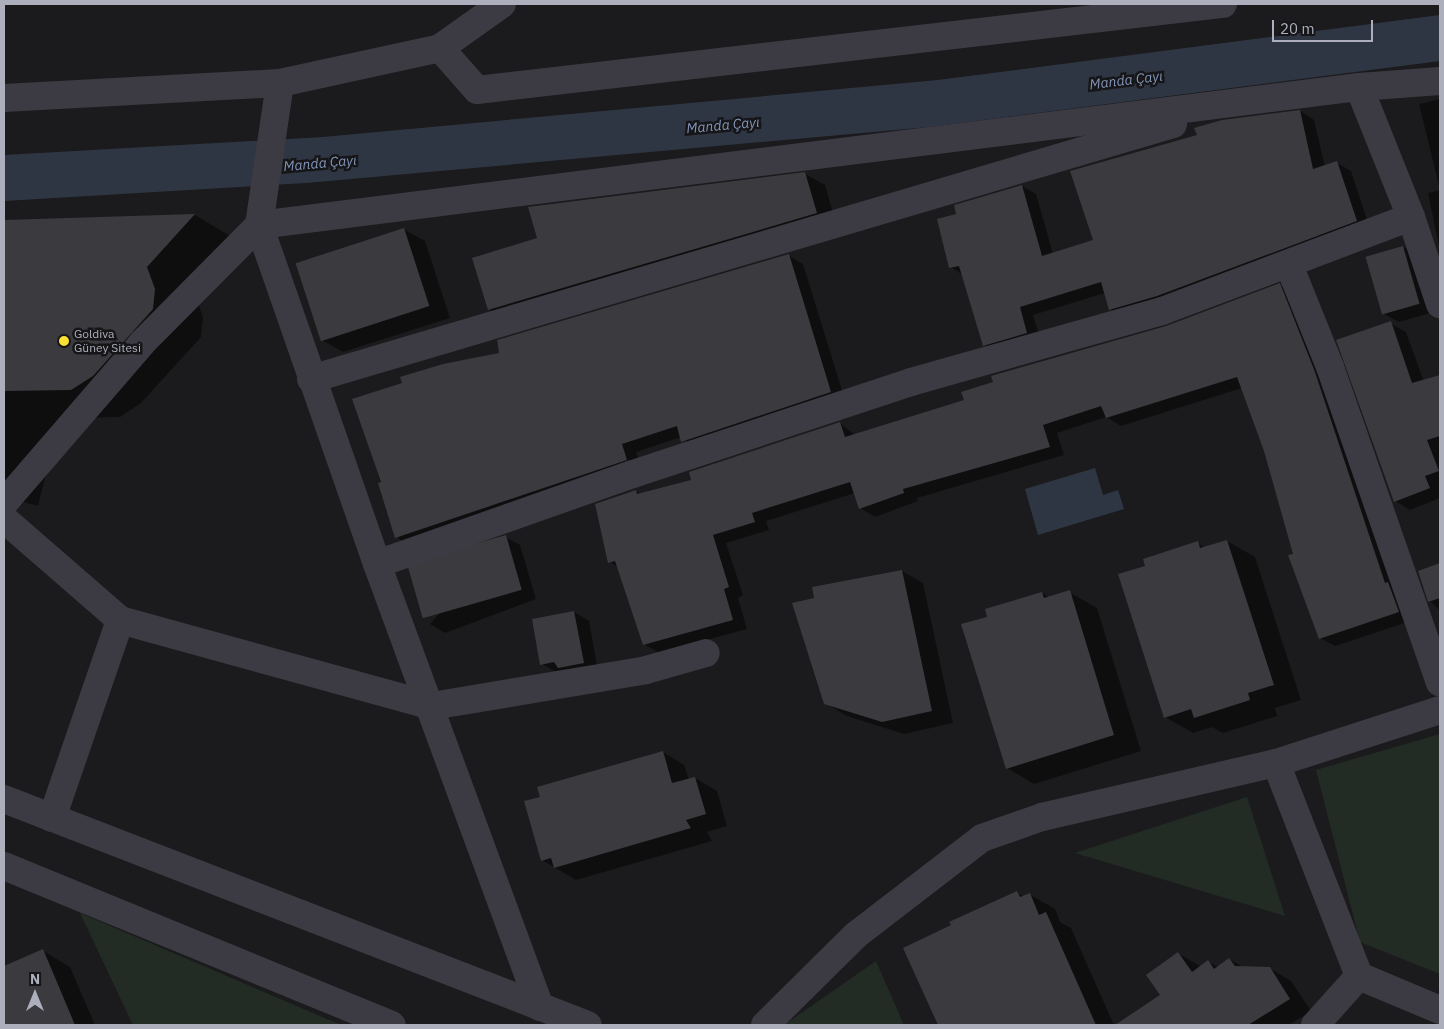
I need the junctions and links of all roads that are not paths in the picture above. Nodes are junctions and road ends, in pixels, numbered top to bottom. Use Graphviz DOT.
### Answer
graph roads {
  1 [pos="502,4"];
  2 [pos="1223,4"];
  3 [pos="1062,13"];
  4 [pos="440,48"];
  5 [pos="1440,81"];
  6 [pos="280,83"];
  7 [pos="1359,87"];
  8 [pos="4,98"];
  9 [pos="1250,102"];
  10 [pos="1411,217"];
  11 [pos="260,225"];
  12 [pos="1289,265"];
  13 [pos="1440,304"];
  14 [pos="311,379"];
  15 [pos="4,503"];
  16 [pos="4,519"];
  17 [pos="377,564"];
  18 [pos="120,620"];
  19 [pos="706,653"];
  20 [pos="1440,682"];
  21 [pos="432,706"];
  22 [pos="1440,710"];
  23 [pos="1276,763"];
  24 [pos="4,799"];
  25 [pos="52,818"];
  26 [pos="4,866"];
  27 [pos="1359,976"];
  28 [pos="540,1006"];
  29 [pos="1440,1010"];
  30 [pos="392,1025"];
  31 [pos="588,1025"];
  32 [pos="764,1025"];
  33 [pos="1316,1025"];
  1 -- 4 [label="street"];
  2 -- 3 [label="street"];
  3 -- 4 [label="street"];
  4 -- 6 [label="street"];
  5 -- 7 [label="street"];
  6 -- 8 [label="street"];
  6 -- 11 [label="street"];
  7 -- 9 [label="street"];
  7 -- 10 [label="street"];
  9 -- 11 [label="street"];
  9 -- 14 [label="street"];
  10 -- 12 [label="street"];
  10 -- 13 [label="street"];
  11 -- 14 [label="street"];
  11 -- 15 [label="street"];
  12 -- 17 [label="street"];
  12 -- 20 [label="street"];
  14 -- 17 [label="street"];
  16 -- 18 [label="street"];
  17 -- 21 [label="street"];
  18 -- 21 [label="street"];
  18 -- 25 [label="street"];
  19 -- 21 [label="street"];
  21 -- 28 [label="street"];
  22 -- 23 [label="street"];
  23 -- 27 [label="street"];
  23 -- 32 [label="street"];
  24 -- 25 [label="street"];
  25 -- 28 [label="street"];
  26 -- 30 [label="street"];
  27 -- 29 [label="street"];
  27 -- 33 [label="street"];
  28 -- 31 [label="street"];
}
